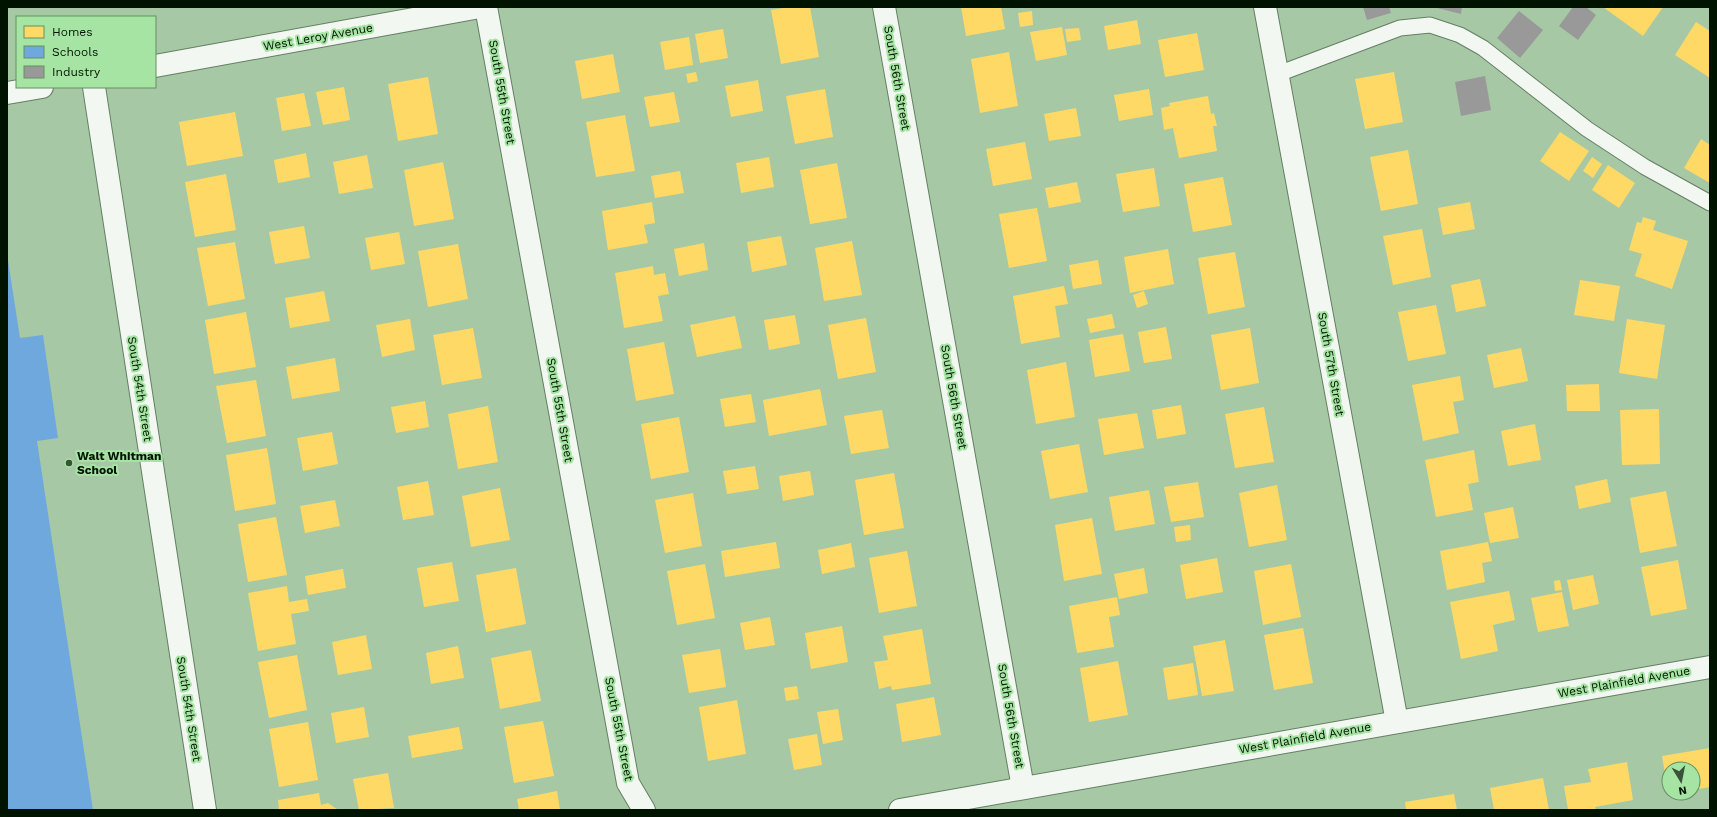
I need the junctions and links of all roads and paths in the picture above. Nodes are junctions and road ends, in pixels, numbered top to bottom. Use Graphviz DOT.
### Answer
graph roads {
  1 [pos="480,7"];
  2 [pos="486,7"];
  3 [pos="884,7"];
  4 [pos="1265,7"];
  5 [pos="156,66"];
  6 [pos="1278,74"];
  7 [pos="36,88"];
  8 [pos="94,88"];
  9 [pos="7,93"];
  10 [pos="1710,203"];
  11 [pos="1710,667"];
  12 [pos="1397,722"];
  13 [pos="1024,788"];
  14 [pos="205,810"];
  15 [pos="644,810"];
  16 [pos="900,810"];
  1 -- 5 [label="street, West Leroy Avenue"];
  2 -- 15 [label="street, South 55th Street"];
  3 -- 13 [label="street, South 56th Street"];
  4 -- 6 [label="street, South 57th Street"];
  6 -- 10 [label="lane"];
  6 -- 12 [label="street, South 57th Street"];
  7 -- 9 [label="street"];
  8 -- 14 [label="street, South 54th Street"];
  11 -- 12 [label="street, West Plainfield Avenue"];
  12 -- 13 [label="street, West Plainfield Avenue"];
  13 -- 16 [label="street, West Plainfield Avenue"];
}
